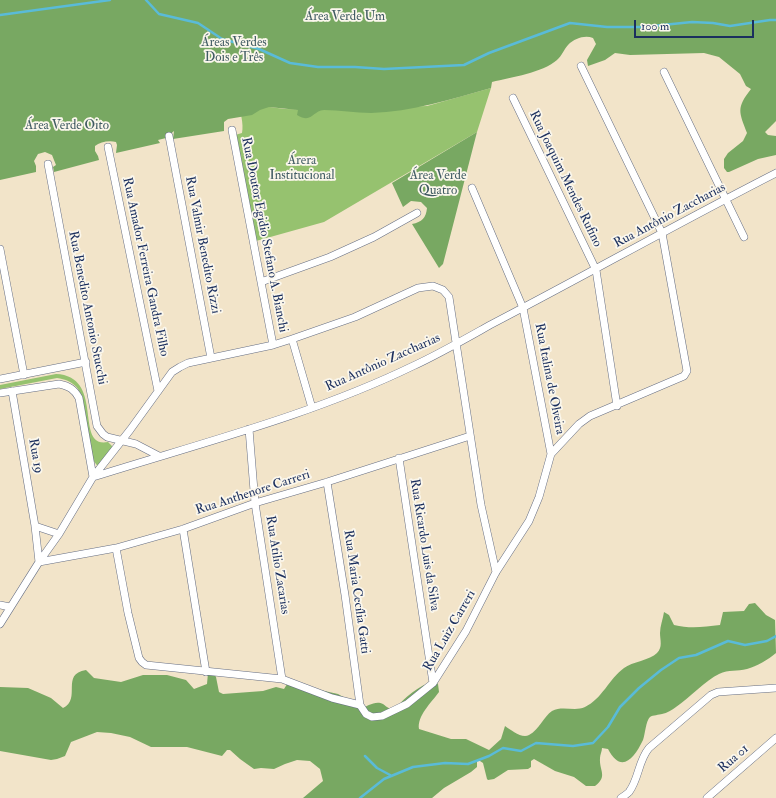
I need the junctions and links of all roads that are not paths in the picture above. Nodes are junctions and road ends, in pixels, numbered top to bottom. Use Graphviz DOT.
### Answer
graph roads {
  1 [pos="581,66"];
  2 [pos="664,72"];
  3 [pos="513,98"];
  4 [pos="232,130"];
  5 [pos="170,136"];
  6 [pos="108,147"];
  7 [pos="48,164"];
  8 [pos="776,173"];
  9 [pos="472,188"];
  10 [pos="724,199"];
  11 [pos="417,213"];
  12 [pos="662,233"];
  13 [pos="744,238"];
  14 [pos="0,248"];
  15 [pos="596,270"];
  16 [pos="261,282"];
  17 [pos="524,308"];
  18 [pos="292,339"];
  19 [pos="273,344"];
  20 [pos="456,344"];
  21 [pos="211,358"];
  22 [pos="86,362"];
  23 [pos="24,375"];
  24 [pos="0,379"];
  25 [pos="12,391"];
  26 [pos="158,391"];
  27 [pos="0,393"];
  28 [pos="617,406"];
  29 [pos="312,408"];
  30 [pos="250,429"];
  31 [pos="470,436"];
  32 [pos="122,440"];
  33 [pos="552,454"];
  34 [pos="159,456"];
  35 [pos="399,458"];
  36 [pos="93,477"];
  37 [pos="327,482"];
  38 [pos="255,503"];
  39 [pos="35,526"];
  40 [pos="184,529"];
  41 [pos="59,534"];
  42 [pos="116,548"];
  43 [pos="39,562"];
  44 [pos="496,572"];
  45 [pos="0,605"];
  46 [pos="10,607"];
  47 [pos="0,624"];
  48 [pos="206,672"];
  49 [pos="282,679"];
  50 [pos="433,683"];
  51 [pos="776,688"];
  52 [pos="360,705"];
  53 [pos="776,738"];
  54 [pos="621,798"];
  55 [pos="707,798"];
  1 -- 12 [label="street"];
  2 -- 10 [label="street"];
  3 -- 15 [label="street, Rua Joaquim Mendes Rufino"];
  4 -- 16 [label="street, Rua Doutor Egidio Stefano A. Bianchi"];
  5 -- 21 [label="street, Rua Valmir Benedito Rizzi"];
  6 -- 26 [label="street, Rua Amador Ferreira Gandra Filho"];
  7 -- 22 [label="street, Rua Benedito Antonio Stucchi"];
  8 -- 10 [label="street, Rua Antônio Zaccharias"];
  9 -- 17 [label="street, Rua Italina de Olveira"];
  10 -- 12 [label="street, Rua Antônio Zaccharias"];
  10 -- 13 [label="street"];
  11 -- 16 [label="street"];
  12 -- 15 [label="street, Rua Antônio Zaccharias"];
  12 -- 28 [label="street, Rua Luiz Carreri"];
  14 -- 23 [label="street"];
  15 -- 17 [label="street, Rua Antônio Zaccharias"];
  15 -- 28 [label="street, Rua Joaquim Mendes Rufino"];
  16 -- 19 [label="street, Rua Doutor Egidio Stefano A. Bianchi"];
  17 -- 20 [label="street, Rua Antônio Zaccharias"];
  17 -- 33 [label="street, Rua Italina de Olveira"];
  18 -- 19 [label="street"];
  18 -- 20 [label="street"];
  18 -- 29 [label="street"];
  19 -- 21 [label="street"];
  20 -- 29 [label="street, Rua Antônio Zaccharias"];
  20 -- 31 [label="street"];
  21 -- 26 [label="street"];
  22 -- 23 [label="street"];
  22 -- 32 [label="street, Rua Benedito Antonio Stucchi"];
  23 -- 24 [label="street"];
  25 -- 27 [label="street"];
  25 -- 36 [label="street"];
  25 -- 39 [label="street, Rua 19"];
  26 -- 32 [label="street"];
  28 -- 33 [label="street, Rua Luiz Carreri"];
  29 -- 30 [label="street, Rua Antônio Zaccharias"];
  30 -- 34 [label="street, Rua Antônio Zaccharias"];
  30 -- 38 [label="street, Rua Atilio Zacarias"];
  31 -- 35 [label="street, Rua Anthenore Carreri"];
  31 -- 44 [label="street"];
  32 -- 34 [label="street, Rua Benedito Antonio Stucchi"];
  32 -- 36 [label="street"];
  33 -- 44 [label="street, Rua Luiz Carreri"];
  34 -- 36 [label="street, Rua Antônio Zaccharias"];
  35 -- 37 [label="street, Rua Anthenore Carreri"];
  35 -- 50 [label="street, Rua Ricardo Luis da Silva"];
  36 -- 41 [label="street"];
  37 -- 38 [label="street, Rua Anthenore Carreri"];
  37 -- 52 [label="street, Rua Maria Cecília Gatti"];
  38 -- 40 [label="street, Rua Anthenore Carreri"];
  38 -- 49 [label="street, Rua Atilio Zacarias"];
  39 -- 41 [label="street"];
  39 -- 43 [label="street, Rua 19"];
  40 -- 42 [label="street, Rua Anthenore Carreri"];
  40 -- 48 [label="street"];
  41 -- 43 [label="street"];
  42 -- 43 [label="street, Rua Anthenore Carreri"];
  42 -- 48 [label="street, Rua Luiz Carreri"];
  43 -- 46 [label="street"];
  44 -- 50 [label="street, Rua Luiz Carreri"];
  45 -- 46 [label="street"];
  46 -- 47 [label="street"];
  48 -- 49 [label="street, Rua Luiz Carreri"];
  49 -- 52 [label="street, Rua Luiz Carreri"];
  50 -- 52 [label="street, Rua Luiz Carreri"];
  51 -- 54 [label="street"];
  53 -- 55 [label="street, Rua 01"];
}
